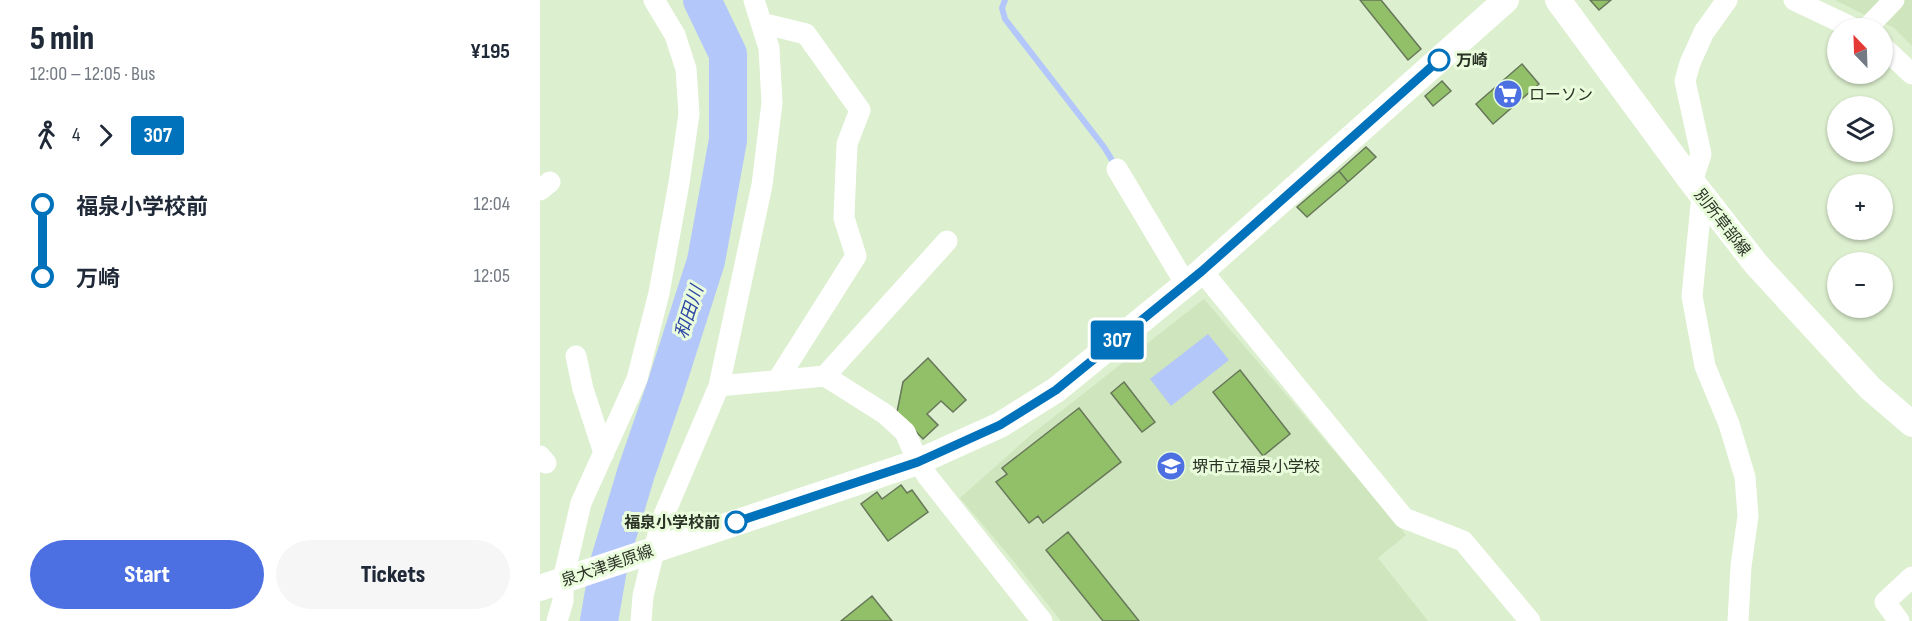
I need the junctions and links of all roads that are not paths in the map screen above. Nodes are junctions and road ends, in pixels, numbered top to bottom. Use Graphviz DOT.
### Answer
graph roads {
  1 [pos="654,0"];
  2 [pos="754,0"];
  3 [pos="1506,0"];
  4 [pos="1558,0"];
  5 [pos="1727,0"];
  6 [pos="1794,0"];
  7 [pos="1894,0"];
  8 [pos="1832,18"];
  9 [pos="1877,18"];
  10 [pos="761,23"];
  11 [pos="1893,56"];
  12 [pos="1912,74"];
  13 [pos="1117,170"];
  14 [pos="1697,188"];
  15 [pos="946,241"];
  16 [pos="1193,277"];
  17 [pos="576,356"];
  18 [pos="825,376"];
  19 [pos="777,381"];
  20 [pos="719,386"];
  21 [pos="1912,424"];
  22 [pos="604,453"];
  23 [pos="918,462"];
  24 [pos="645,552"];
  25 [pos="1912,577"];
  26 [pos="560,581"];
  27 [pos="556,621"];
  28 [pos="642,621"];
  29 [pos="1042,621"];
  30 [pos="1530,621"];
  31 [pos="1738,621"];
  32 [pos="1899,621"];
  1 -- 22 [label="street"];
  2 -- 10 [label="street"];
  3 -- 16 [label="main road, 泉大津美原線"];
  4 -- 14 [label="main road, 別所草部線"];
  5 -- 14 [label="street"];
  6 -- 8 [label="street"];
  7 -- 9 [label="street"];
  10 -- 19 [label="street"];
  10 -- 20 [label="street"];
  11 -- 12 [label="street"];
  13 -- 16 [label="street"];
  14 -- 21 [label="main road, 別所草部線"];
  14 -- 31 [label="street"];
  15 -- 18 [label="street"];
  16 -- 23 [label="main road, 泉大津美原線"];
  16 -- 30 [label="street"];
  17 -- 22 [label="street"];
  18 -- 19 [label="street"];
  18 -- 23 [label="street"];
  19 -- 20 [label="street"];
  20 -- 24 [label="street"];
  22 -- 26 [label="street"];
  23 -- 24 [label="main road, 泉大津美原線"];
  23 -- 29 [label="street"];
  24 -- 26 [label="main road, 泉大津美原線"];
  24 -- 28 [label="street"];
  25 -- 32 [label="street"];
  26 -- 27 [label="street"];
}
